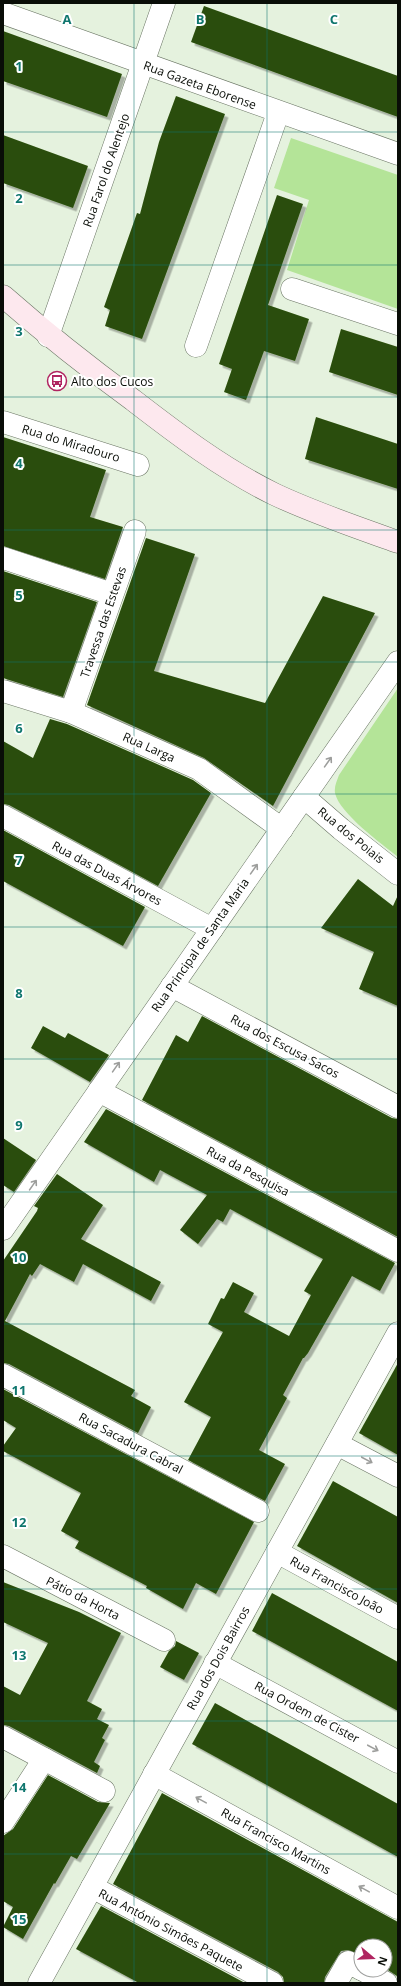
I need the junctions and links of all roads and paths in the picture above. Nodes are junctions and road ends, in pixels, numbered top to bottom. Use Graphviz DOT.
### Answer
graph roads {
  1 [pos="164,3"];
  2 [pos="3,13"];
  3 [pos="142,64"];
  4 [pos="278,113"];
  5 [pos="398,154"];
  6 [pos="292,289"];
  7 [pos="3,296"];
  8 [pos="398,324"];
  9 [pos="48,336"];
  10 [pos="196,346"];
  11 [pos="3,422"];
  12 [pos="138,465"];
  13 [pos="135,531"];
  14 [pos="398,542"];
  15 [pos="3,558"];
  16 [pos="112,594"];
  17 [pos="398,662"];
  18 [pos="3,691"];
  19 [pos="71,712"];
  20 [pos="304,797"];
  21 [pos="3,816"];
  22 [pos="282,828"];
  23 [pos="398,874"];
  24 [pos="212,929"];
  25 [pos="172,986"];
  26 [pos="99,1091"];
  27 [pos="398,1107"];
  28 [pos="9,1207"];
  29 [pos="3,1229"];
  30 [pos="398,1251"];
  31 [pos="398,1333"];
  32 [pos="3,1375"];
  33 [pos="337,1444"];
  34 [pos="398,1476"];
  35 [pos="258,1511"];
  36 [pos="277,1552"];
  37 [pos="3,1556"];
  38 [pos="398,1618"];
  39 [pos="164,1640"];
  40 [pos="215,1663"];
  41 [pos="3,1737"];
  42 [pos="44,1759"];
  43 [pos="398,1762"];
  44 [pos="154,1774"];
  45 [pos="104,1792"];
  46 [pos="3,1822"];
  47 [pos="92,1887"];
  48 [pos="398,1908"];
  49 [pos="353,1970"];
  50 [pos="377,1978"];
  51 [pos="39,1983"];
  52 [pos="272,1983"];
  53 [pos="336,1983"];
  54 [pos="386,1983"];
  1 -- 3 [label="street, Rua Farol do Alentejo"];
  2 -- 3 [label="street, Rua Gazeta Eborense"];
  3 -- 4 [label="street, Rua Gazeta Eborense"];
  3 -- 9 [label="street, Rua Farol do Alentejo"];
  4 -- 5 [label="street, Rua Gazeta Eborense"];
  4 -- 10 [label="street"];
  6 -- 8 [label="street"];
  7 -- 9 [label="street"];
  9 -- 14 [label="street"];
  11 -- 12 [label="street, Rua do Miradouro"];
  13 -- 16 [label="street, Travessa das Estevas"];
  15 -- 16 [label="street"];
  16 -- 19 [label="street, Travessa das Estevas"];
  20 -- 17 [label="street, Rua Principal de Santa Maria, one-way"];
  18 -- 19 [label="street, Rua Larga"];
  19 -- 22 [label="street, Rua Larga"];
  20 -- 22 [label="street, Rua Principal de Santa Maria"];
  20 -- 23 [label="street, Rua dos Poiais"];
  21 -- 24 [label="street, Rua das Duas Árvores"];
  24 -- 22 [label="street, Rua Principal de Santa Maria, one-way"];
  24 -- 25 [label="street, Rua Principal de Santa Maria"];
  26 -- 25 [label="street, Rua Principal de Santa Maria, one-way"];
  25 -- 27 [label="street, Rua dos Escusa Sacos"];
  28 -- 26 [label="street, Rua Principal de Santa Maria, one-way"];
  26 -- 30 [label="street, Rua da Pesquisa"];
  28 -- 29 [label="street, Rua Principal de Santa Maria"];
  31 -- 33 [label="street, Rua dos Dois Bairros"];
  32 -- 35 [label="street, Rua Sacadura Cabral"];
  33 -- 34 [label="street, one-way"];
  33 -- 36 [label="street, Rua dos Dois Bairros"];
  36 -- 38 [label="street, Rua Francisco João"];
  36 -- 40 [label="street, Rua dos Dois Bairros"];
  37 -- 39 [label="street, Pátio da Horta"];
  40 -- 43 [label="street, Rua Ordem de Cister, one-way"];
  40 -- 44 [label="street, Rua dos Dois Bairros"];
  41 -- 42 [label="street"];
  42 -- 45 [label="street"];
  42 -- 46 [label="street"];
  44 -- 47 [label="street, Rua dos Dois Bairros"];
  48 -- 44 [label="street, Rua Francisco Martins, one-way"];
  47 -- 51 [label="street, Rua dos Dois Bairros"];
  47 -- 52 [label="street, Rua António Simões Paquete"];
  49 -- 53 [label="street"];
  50 -- 54 [label="street"];
}
